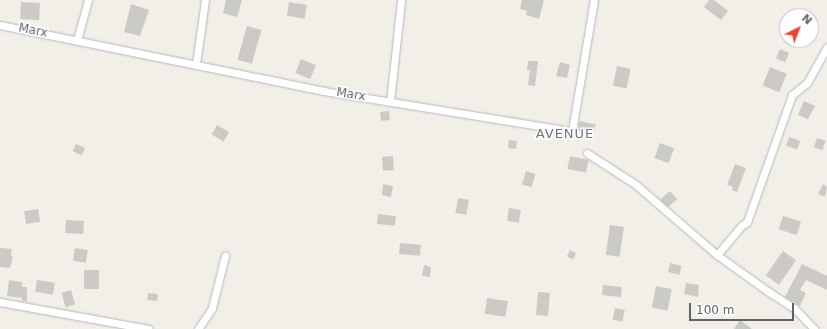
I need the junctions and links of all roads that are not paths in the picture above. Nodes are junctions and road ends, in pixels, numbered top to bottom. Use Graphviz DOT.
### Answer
graph roads {
  1 [pos="88,0"];
  2 [pos="206,0"];
  3 [pos="401,0"];
  4 [pos="594,0"];
  5 [pos="0,25"];
  6 [pos="77,40"];
  7 [pos="827,47"];
  8 [pos="196,64"];
  9 [pos="390,102"];
  10 [pos="587,153"];
  11 [pos="717,255"];
  12 [pos="225,256"];
  13 [pos="0,302"];
  14 [pos="149,329"];
  15 [pos="198,329"];
  16 [pos="814,329"];
  1 -- 6 [label="street"];
  2 -- 8 [label="street"];
  3 -- 9 [label="street"];
  4 -- 9 [label="street, Marx"];
  5 -- 6 [label="street, Marx"];
  6 -- 8 [label="street, Marx"];
  7 -- 11 [label="street"];
  8 -- 9 [label="street, Marx"];
  10 -- 11 [label="street"];
  11 -- 16 [label="street"];
  12 -- 15 [label="street"];
  13 -- 14 [label="street"];
}
